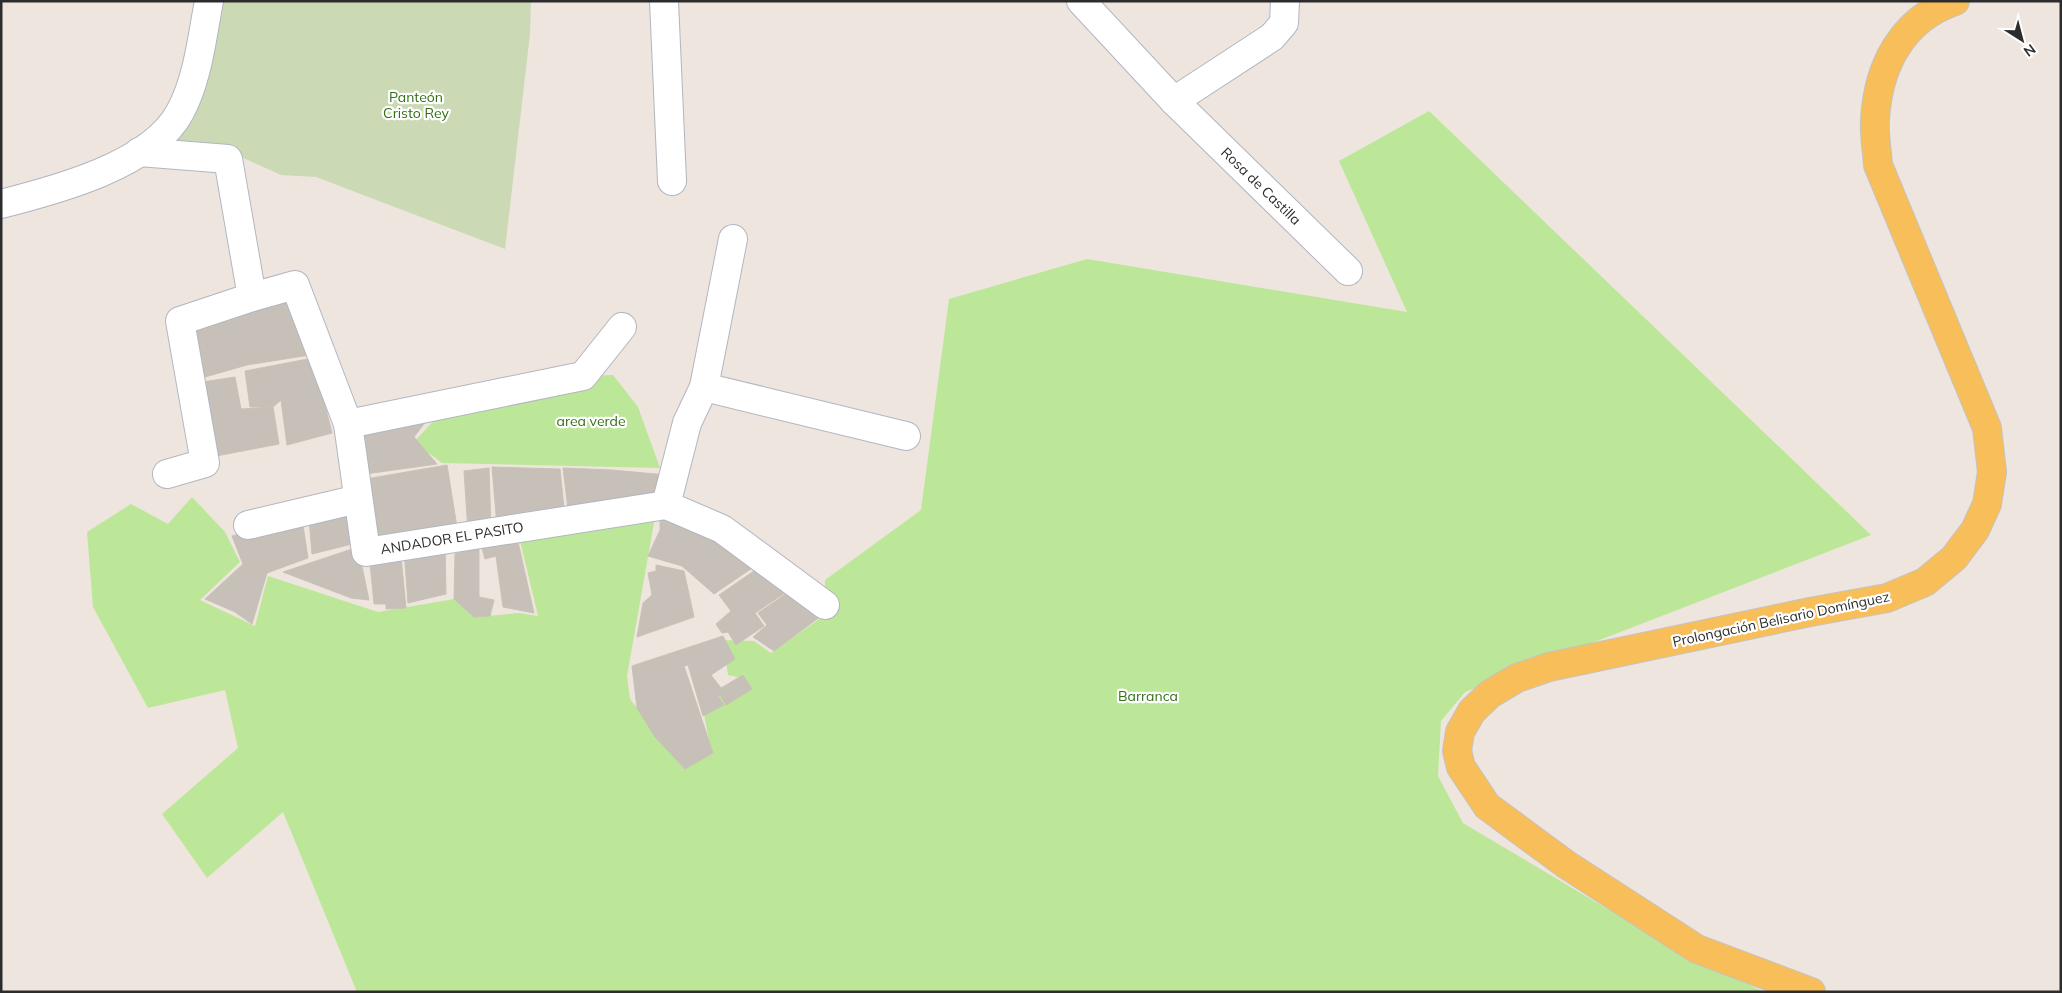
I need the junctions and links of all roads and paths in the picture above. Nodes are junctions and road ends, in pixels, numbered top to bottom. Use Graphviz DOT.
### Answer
graph roads {
  1 [pos="209,1"];
  2 [pos="664,1"];
  3 [pos="1082,1"];
  4 [pos="1285,1"];
  5 [pos="1955,1"];
  6 [pos="1174,101"];
  7 [pos="139,152"];
  8 [pos="672,181"];
  9 [pos="1,204"];
  10 [pos="733,240"];
  11 [pos="1348,271"];
  12 [pos="252,297"];
  13 [pos="622,327"];
  14 [pos="704,387"];
  15 [pos="348,424"];
  16 [pos="906,436"];
  17 [pos="167,474"];
  18 [pos="358,499"];
  19 [pos="666,505"];
  20 [pos="248,525"];
  21 [pos="825,605"];
  22 [pos="1811,992"];
  1 -- 7 [label="street"];
  2 -- 8 [label="street"];
  3 -- 6 [label="street, Rosa de Castilla"];
  4 -- 6 [label="street"];
  5 -- 22 [label="main road, Prolongación Belisario Domínguez"];
  6 -- 11 [label="street, Rosa de Castilla"];
  7 -- 9 [label="street"];
  7 -- 12 [label="street"];
  10 -- 14 [label="street"];
  12 -- 15 [label="street, ANDADOR EL PASITO"];
  12 -- 17 [label="street"];
  13 -- 15 [label="street"];
  14 -- 16 [label="street"];
  14 -- 19 [label="street"];
  15 -- 18 [label="street, ANDADOR EL PASITO"];
  18 -- 19 [label="street, ANDADOR EL PASITO"];
  18 -- 20 [label="street"];
  19 -- 21 [label="street"];
}
